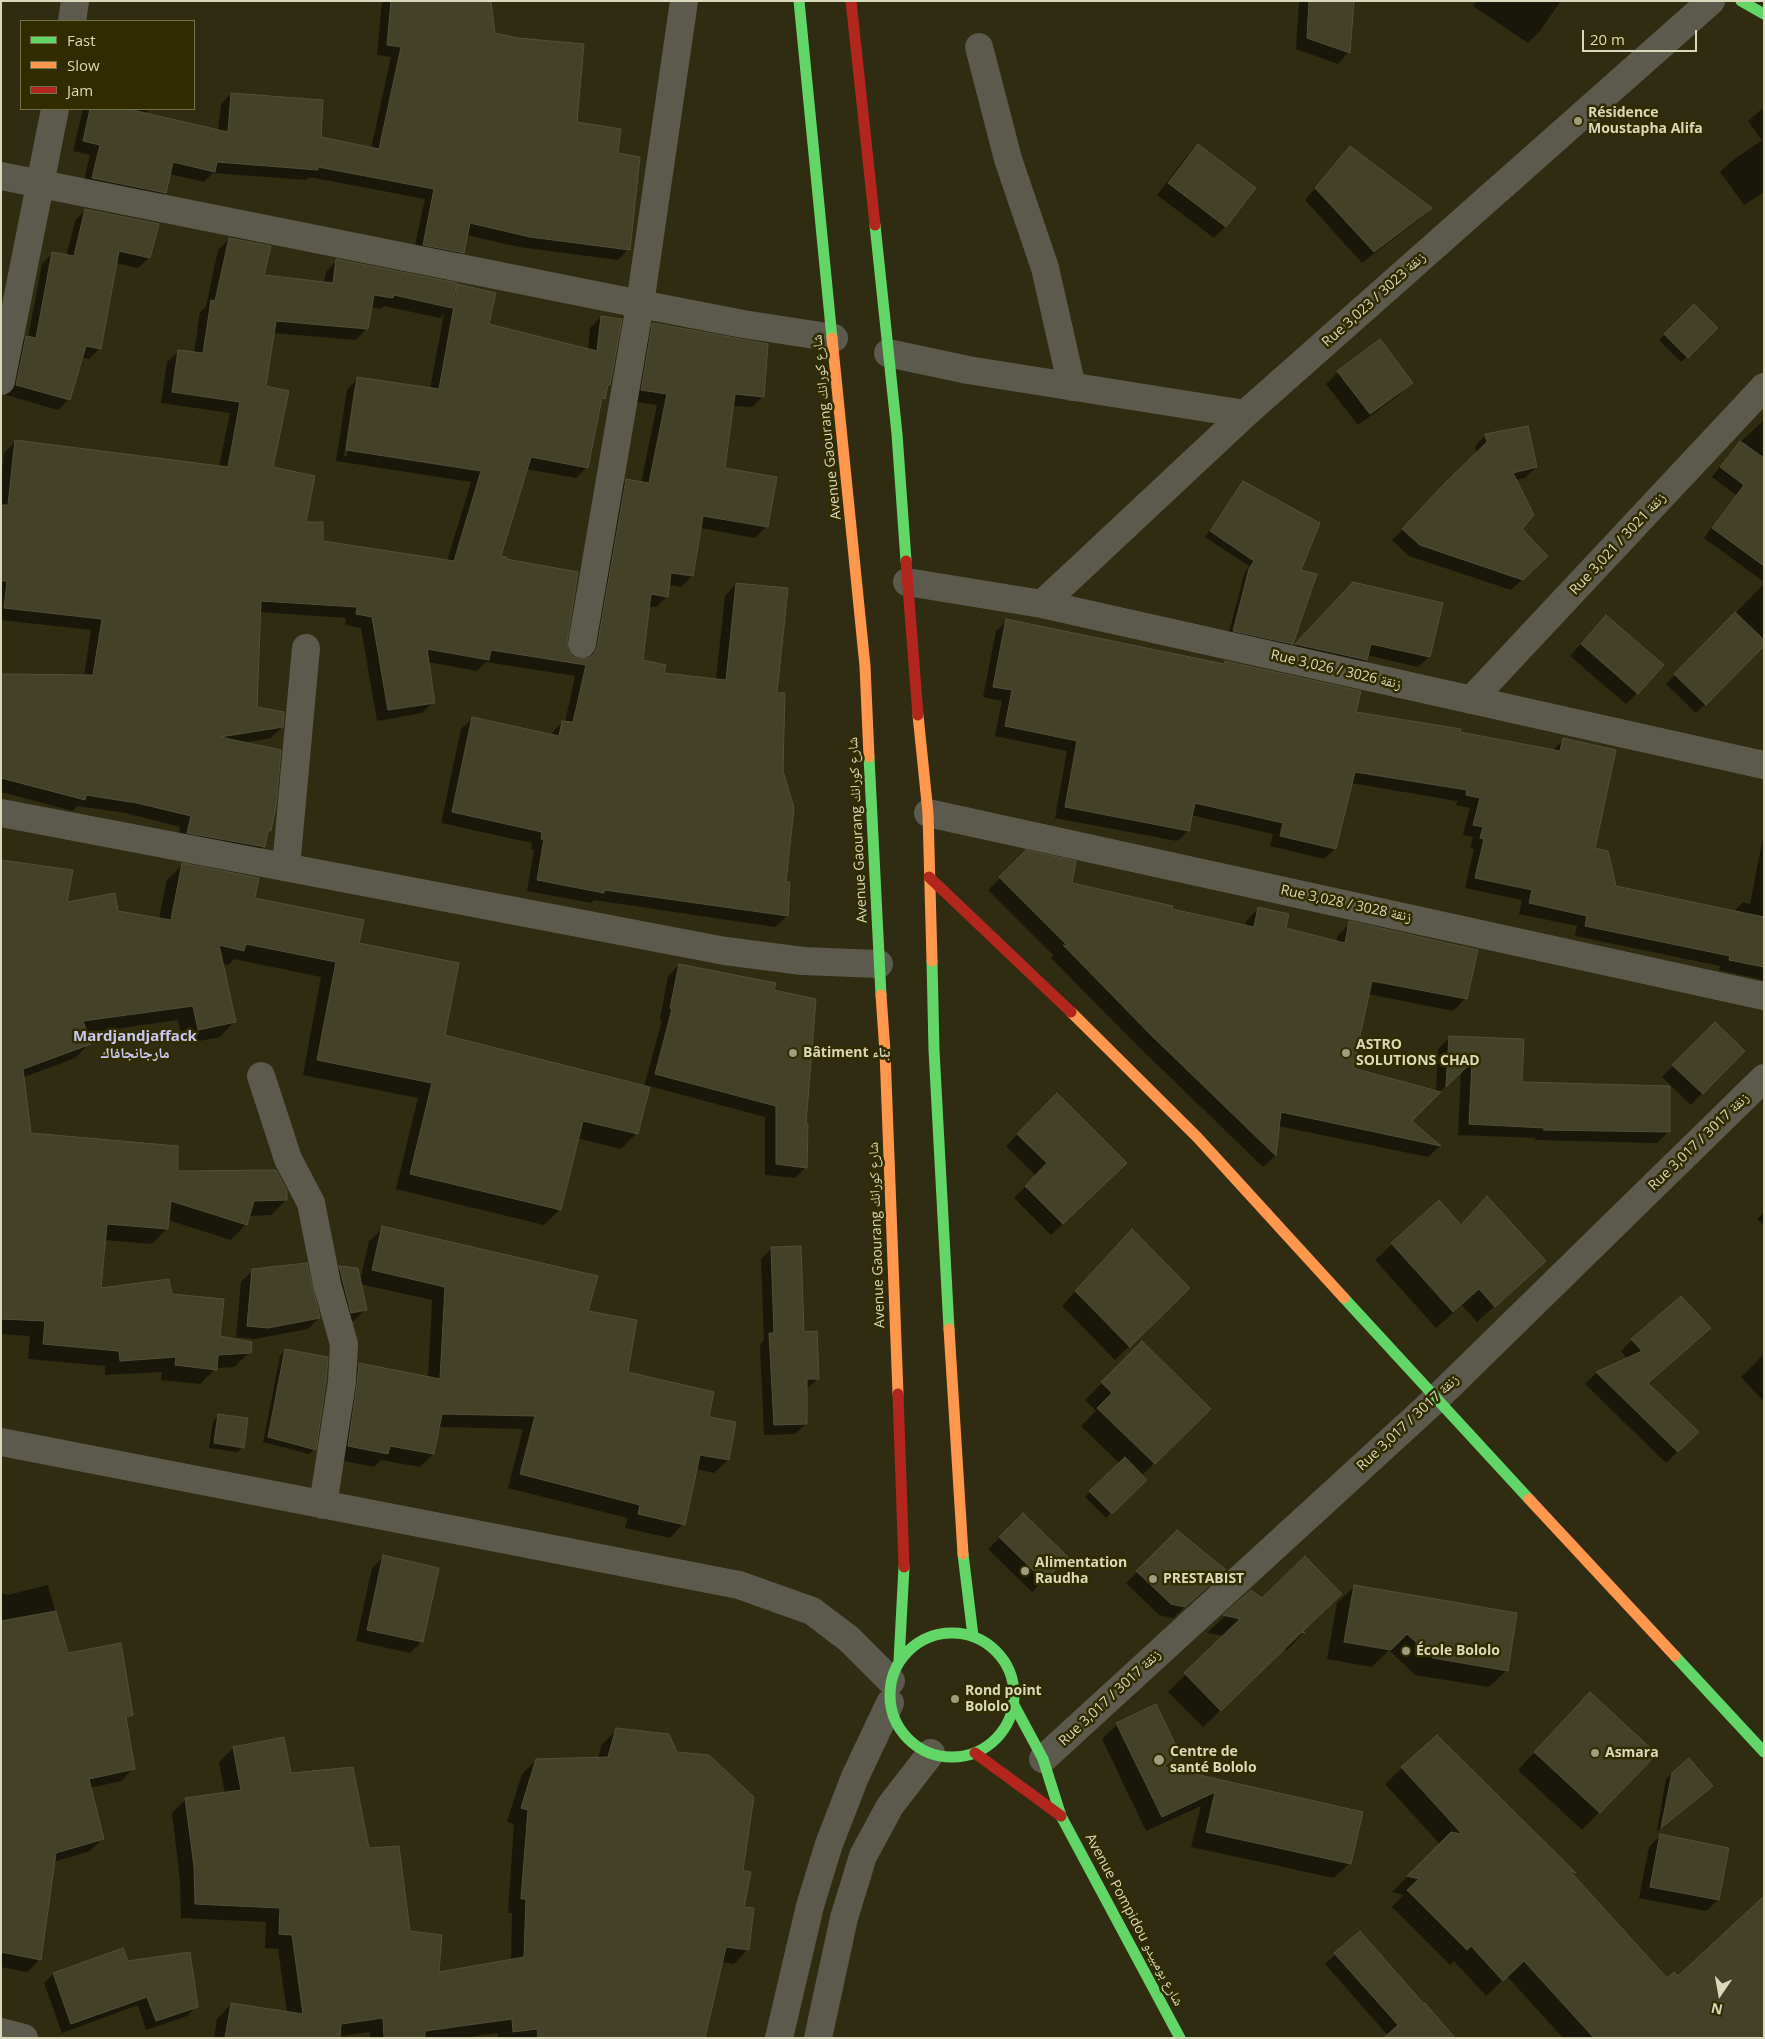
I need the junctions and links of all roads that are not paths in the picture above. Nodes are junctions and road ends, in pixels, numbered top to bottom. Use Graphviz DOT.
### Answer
graph roads {
  1 [pos="76,1"];
  2 [pos="684,1"];
  3 [pos="799,1"];
  4 [pos="851,1"];
  5 [pos="1711,1"];
  6 [pos="1741,1"];
  7 [pos="1764,14"];
  8 [pos="72,20"];
  9 [pos="979,47"];
  10 [pos="55,110"];
  11 [pos="1,176"];
  12 [pos="40,184"];
  13 [pos="640,304"];
  14 [pos="834,338"];
  15 [pos="888,353"];
  16 [pos="1,381"];
  17 [pos="1072,387"];
  18 [pos="1764,388"];
  19 [pos="1245,414"];
  20 [pos="907,582"];
  21 [pos="1042,604"];
  22 [pos="582,644"];
  23 [pos="306,648"];
  24 [pos="1471,700"];
  25 [pos="1764,766"];
  26 [pos="928,813"];
  27 [pos="1,814"];
  28 [pos="286,867"];
  29 [pos="929,877"];
  30 [pos="879,964"];
  31 [pos="1764,996"];
  32 [pos="261,1076"];
  33 [pos="1764,1078"];
  34 [pos="1436,1399"];
  35 [pos="1,1442"];
  36 [pos="323,1505"];
  37 [pos="973,1636"];
  38 [pos="893,1682"];
  39 [pos="1014,1705"];
  40 [pos="1764,1752"];
  41 [pos="931,1753"];
  42 [pos="975,1753"];
  43 [pos="1043,1759"];
  44 [pos="1061,1816"];
  45 [pos="1,2032"];
  46 [pos="24,2038"];
  47 [pos="779,2038"];
  48 [pos="818,2038"];
  49 [pos="1180,2038"];
  1 -- 8 [label="street"];
  2 -- 13 [label="street"];
  3 -- 14 [label="main road, Avenue Gaourang شارع كورانك"];
  4 -- 15 [label="main road"];
  5 -- 19 [label="street, Rue 3,023 / زنقة 3023"];
  6 -- 7 [label="main road"];
  9 -- 17 [label="street"];
  10 -- 12 [label="street"];
  11 -- 12 [label="street"];
  12 -- 13 [label="street"];
  12 -- 16 [label="street"];
  13 -- 14 [label="street"];
  13 -- 22 [label="street"];
  14 -- 30 [label="main road, Avenue Gaourang شارع كورانك"];
  15 -- 17 [label="street"];
  15 -- 20 [label="main road"];
  17 -- 19 [label="street"];
  18 -- 24 [label="street, Rue 3,021 / زنقة 3021"];
  19 -- 21 [label="street, Rue 3,023 / زنقة 3023"];
  20 -- 21 [label="street, Rue 3,026 / زنقة 3026"];
  20 -- 26 [label="main road"];
  21 -- 24 [label="street, Rue 3,026 / زنقة 3026"];
  23 -- 28 [label="street"];
  24 -- 25 [label="street, Rue 3,026 / زنقة 3026"];
  26 -- 29 [label="main road"];
  26 -- 31 [label="street, Rue 3,028 / زنقة 3028"];
  27 -- 28 [label="street"];
  28 -- 30 [label="street"];
  29 -- 34 [label="main road"];
  29 -- 37 [label="main road"];
  30 -- 38 [label="main road, Avenue Gaourang شارع كورانك"];
  32 -- 36 [label="street"];
  33 -- 34 [label="street, Rue 3,017 / زنقة 3017"];
  34 -- 40 [label="main road"];
  34 -- 43 [label="street, Rue 3,017 / زنقة 3017"];
  35 -- 36 [label="street"];
  36 -- 38 [label="street"];
  37 -- 38 [label="main road"];
  37 -- 39 [label="main road"];
  38 -- 41 [label="main road"];
  38 -- 47 [label="street"];
  39 -- 42 [label="main road"];
  39 -- 43 [label="main road"];
  41 -- 42 [label="main road"];
  41 -- 48 [label="street"];
  42 -- 44 [label="main road"];
  43 -- 44 [label="main road"];
  44 -- 49 [label="main road, Avenue Pompidou شارع بومبيدو"];
  45 -- 46 [label="street"];
}
